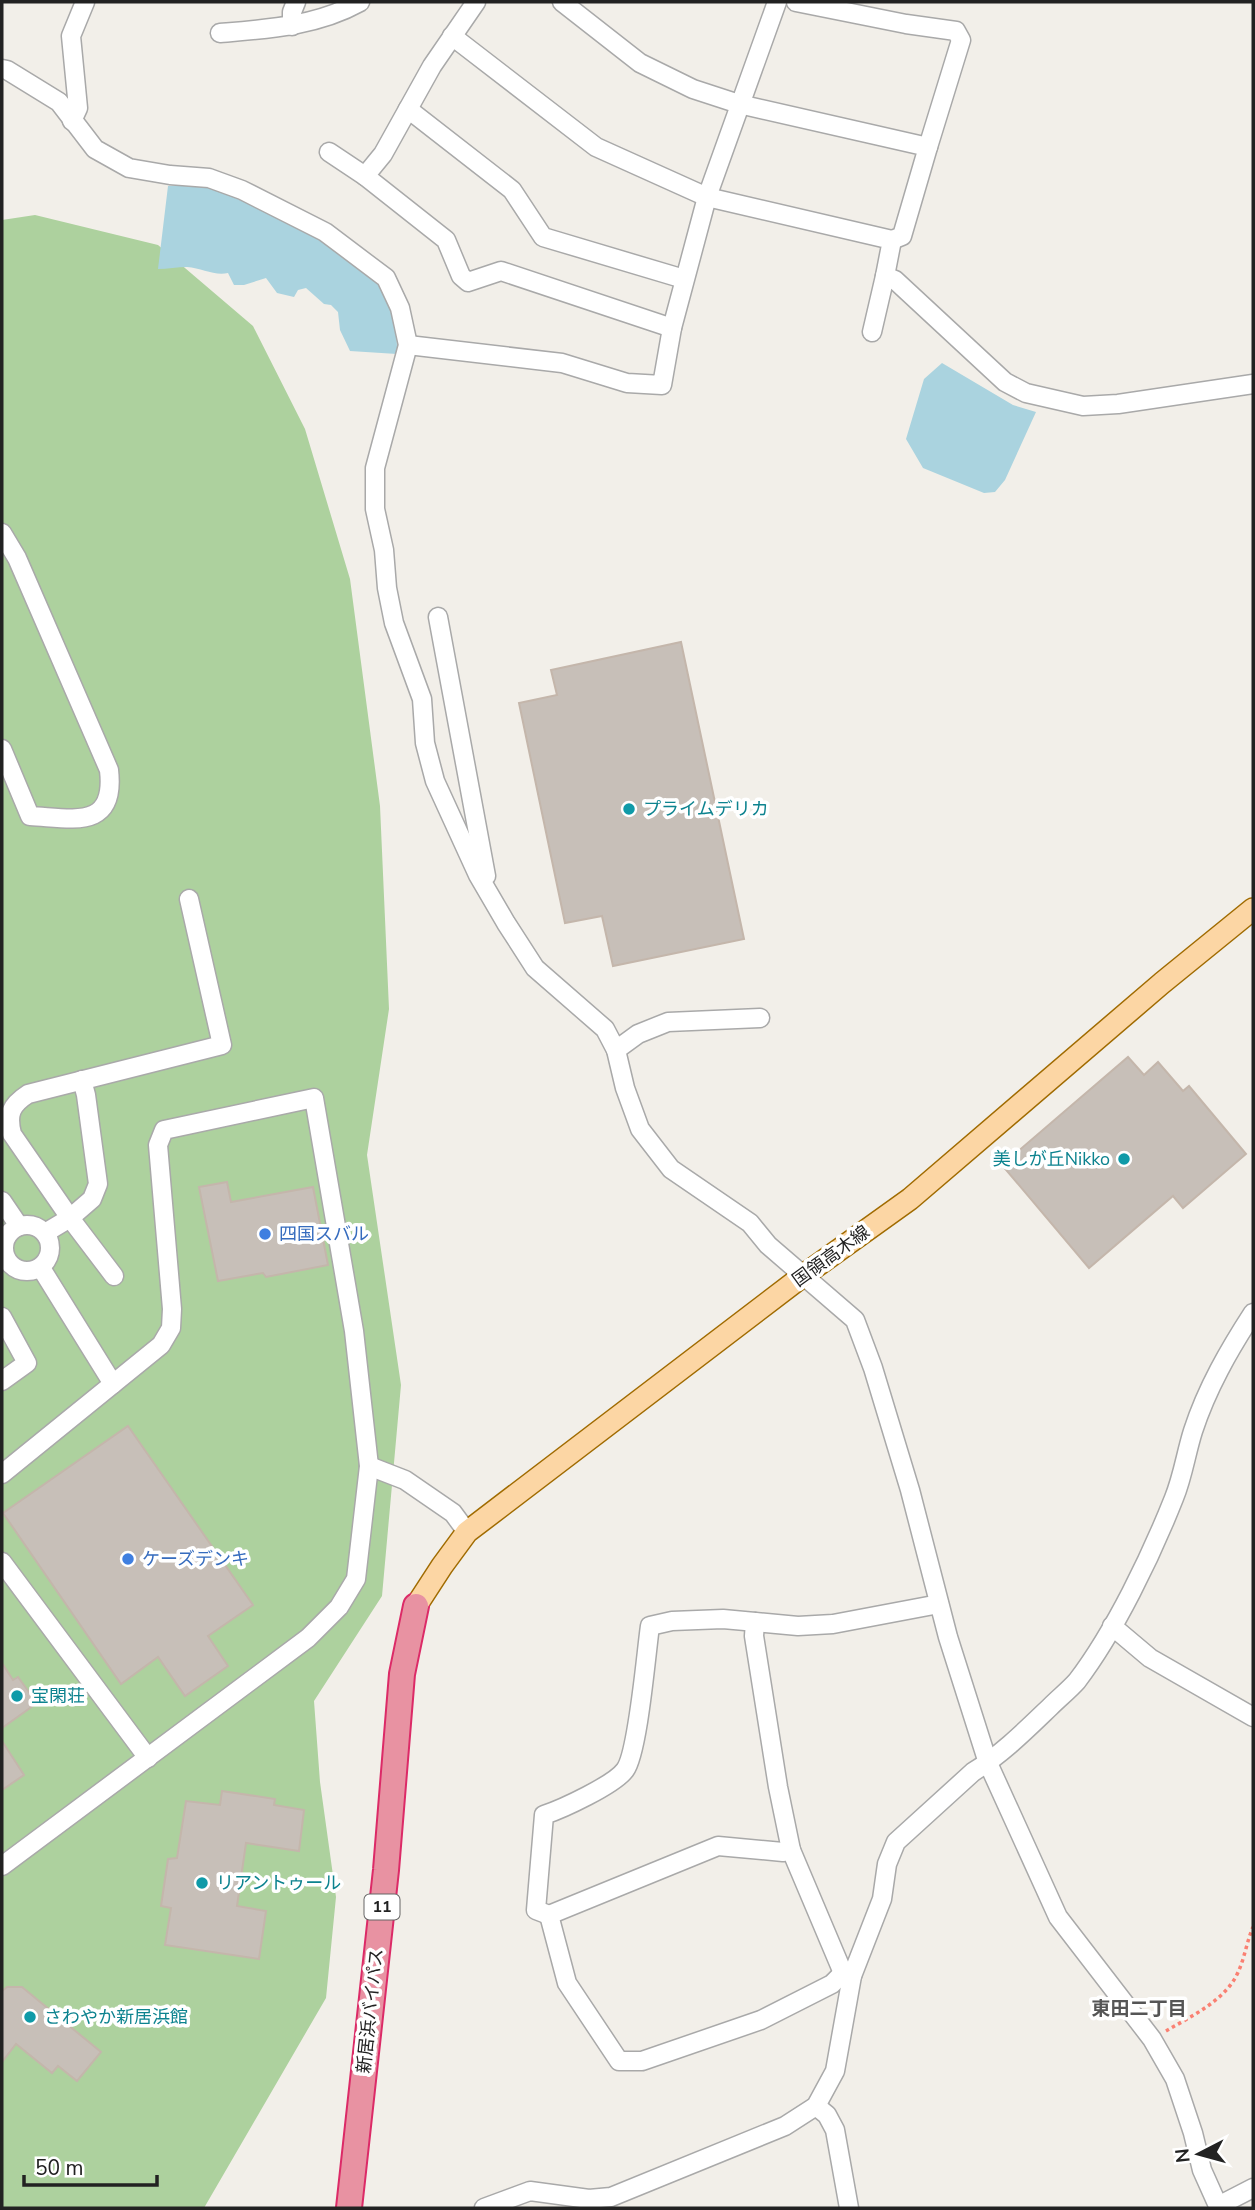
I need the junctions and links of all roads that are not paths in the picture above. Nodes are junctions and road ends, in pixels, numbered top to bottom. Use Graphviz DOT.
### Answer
graph roads {
  1 [pos="85,2"];
  2 [pos="296,2"];
  3 [pos="359,2"];
  4 [pos="476,2"];
  5 [pos="562,2"];
  6 [pos="777,2"];
  7 [pos="796,2"];
  8 [pos="292,26"];
  9 [pos="220,33"];
  10 [pos="452,36"];
  11 [pos="2,69"];
  12 [pos="739,104"];
  13 [pos="408,109"];
  14 [pos="72,121"];
  15 [pos="928,147"];
  16 [pos="330,152"];
  17 [pos="365,176"];
  18 [pos="707,197"];
  19 [pos="892,240"];
  20 [pos="885,276"];
  21 [pos="684,279"];
  22 [pos="672,328"];
  23 [pos="872,332"];
  24 [pos="408,345"];
  25 [pos="1253,384"];
  26 [pos="2,533"];
  27 [pos="438,617"];
  28 [pos="2,749"];
  29 [pos="490,896"];
  30 [pos="189,899"];
  31 [pos="1253,909"];
  32 [pos="760,1018"];
  33 [pos="616,1050"];
  34 [pos="82,1080"];
  35 [pos="2,1201"];
  36 [pos="70,1218"];
  37 [pos="19,1226"];
  38 [pos="45,1233"];
  39 [pos="4,1261"];
  40 [pos="41,1268"];
  41 [pos="804,1275"];
  42 [pos="114,1276"];
  43 [pos="1253,1312"];
  44 [pos="2,1317"];
  45 [pos="2,1381"];
  46 [pos="113,1384"];
  47 [pos="369,1466"];
  48 [pos="2,1474"];
  49 [pos="467,1532"];
  50 [pos="2,1562"];
  51 [pos="939,1604"];
  52 [pos="416,1606"];
  53 [pos="755,1622"];
  54 [pos="1112,1626"];
  55 [pos="1253,1717"];
  56 [pos="148,1758"];
  57 [pos="988,1763"];
  58 [pos="791,1850"];
  59 [pos="2,1866"];
  60 [pos="549,1915"];
  61 [pos="848,1974"];
  62 [pos="816,2106"];
  63 [pos="1253,2188"];
  64 [pos="612,2203"];
  65 [pos="1219,2207"];
  66 [pos="349,2208"];
  67 [pos="484,2208"];
  68 [pos="849,2208"];
  1 -- 14 [label="street"];
  2 -- 8 [label="street"];
  3 -- 8 [label="street"];
  4 -- 10 [label="street"];
  5 -- 12 [label="street"];
  6 -- 12 [label="street"];
  7 -- 15 [label="street"];
  8 -- 9 [label="street"];
  10 -- 13 [label="street"];
  10 -- 18 [label="street"];
  11 -- 14 [label="street"];
  12 -- 15 [label="street"];
  12 -- 18 [label="street"];
  13 -- 17 [label="street"];
  13 -- 21 [label="street"];
  14 -- 24 [label="street"];
  15 -- 19 [label="street"];
  16 -- 17 [label="street"];
  17 -- 22 [label="street"];
  18 -- 19 [label="street"];
  18 -- 21 [label="street"];
  19 -- 20 [label="street"];
  20 -- 23 [label="street"];
  20 -- 25 [label="street"];
  21 -- 22 [label="street"];
  22 -- 24 [label="street"];
  24 -- 29 [label="street"];
  26 -- 28 [label="street"];
  27 -- 29 [label="street"];
  29 -- 33 [label="street"];
  30 -- 34 [label="street"];
  31 -- 41 [label="main road, 国領高木線"];
  32 -- 33 [label="street"];
  33 -- 41 [label="street"];
  34 -- 36 [label="street"];
  34 -- 36 [label="street"];
  35 -- 37 [label="street"];
  36 -- 38 [label="street"];
  36 -- 42 [label="street"];
  37 -- 38 [label="street"];
  37 -- 39 [label="street"];
  38 -- 40 [label="street"];
  39 -- 40 [label="street"];
  40 -- 46 [label="street"];
  41 -- 49 [label="main road, 国領高木線"];
  41 -- 51 [label="street"];
  43 -- 54 [label="street"];
  44 -- 45 [label="street"];
  46 -- 47 [label="street"];
  46 -- 48 [label="street"];
  47 -- 49 [label="street"];
  47 -- 56 [label="street"];
  49 -- 52 [label="main road, 国領高木線"];
  50 -- 56 [label="street"];
  51 -- 53 [label="street"];
  51 -- 57 [label="street"];
  52 -- 66 [label="highway, 新居浜バイパス / 11"];
  53 -- 58 [label="street"];
  53 -- 60 [label="street"];
  54 -- 55 [label="street"];
  54 -- 57 [label="street"];
  56 -- 59 [label="street"];
  57 -- 61 [label="street"];
  57 -- 65 [label="street"];
  58 -- 60 [label="street"];
  58 -- 61 [label="street"];
  60 -- 61 [label="street"];
  61 -- 62 [label="street"];
  62 -- 64 [label="street"];
  62 -- 68 [label="street"];
  63 -- 65 [label="street"];
  64 -- 67 [label="street"];
}
